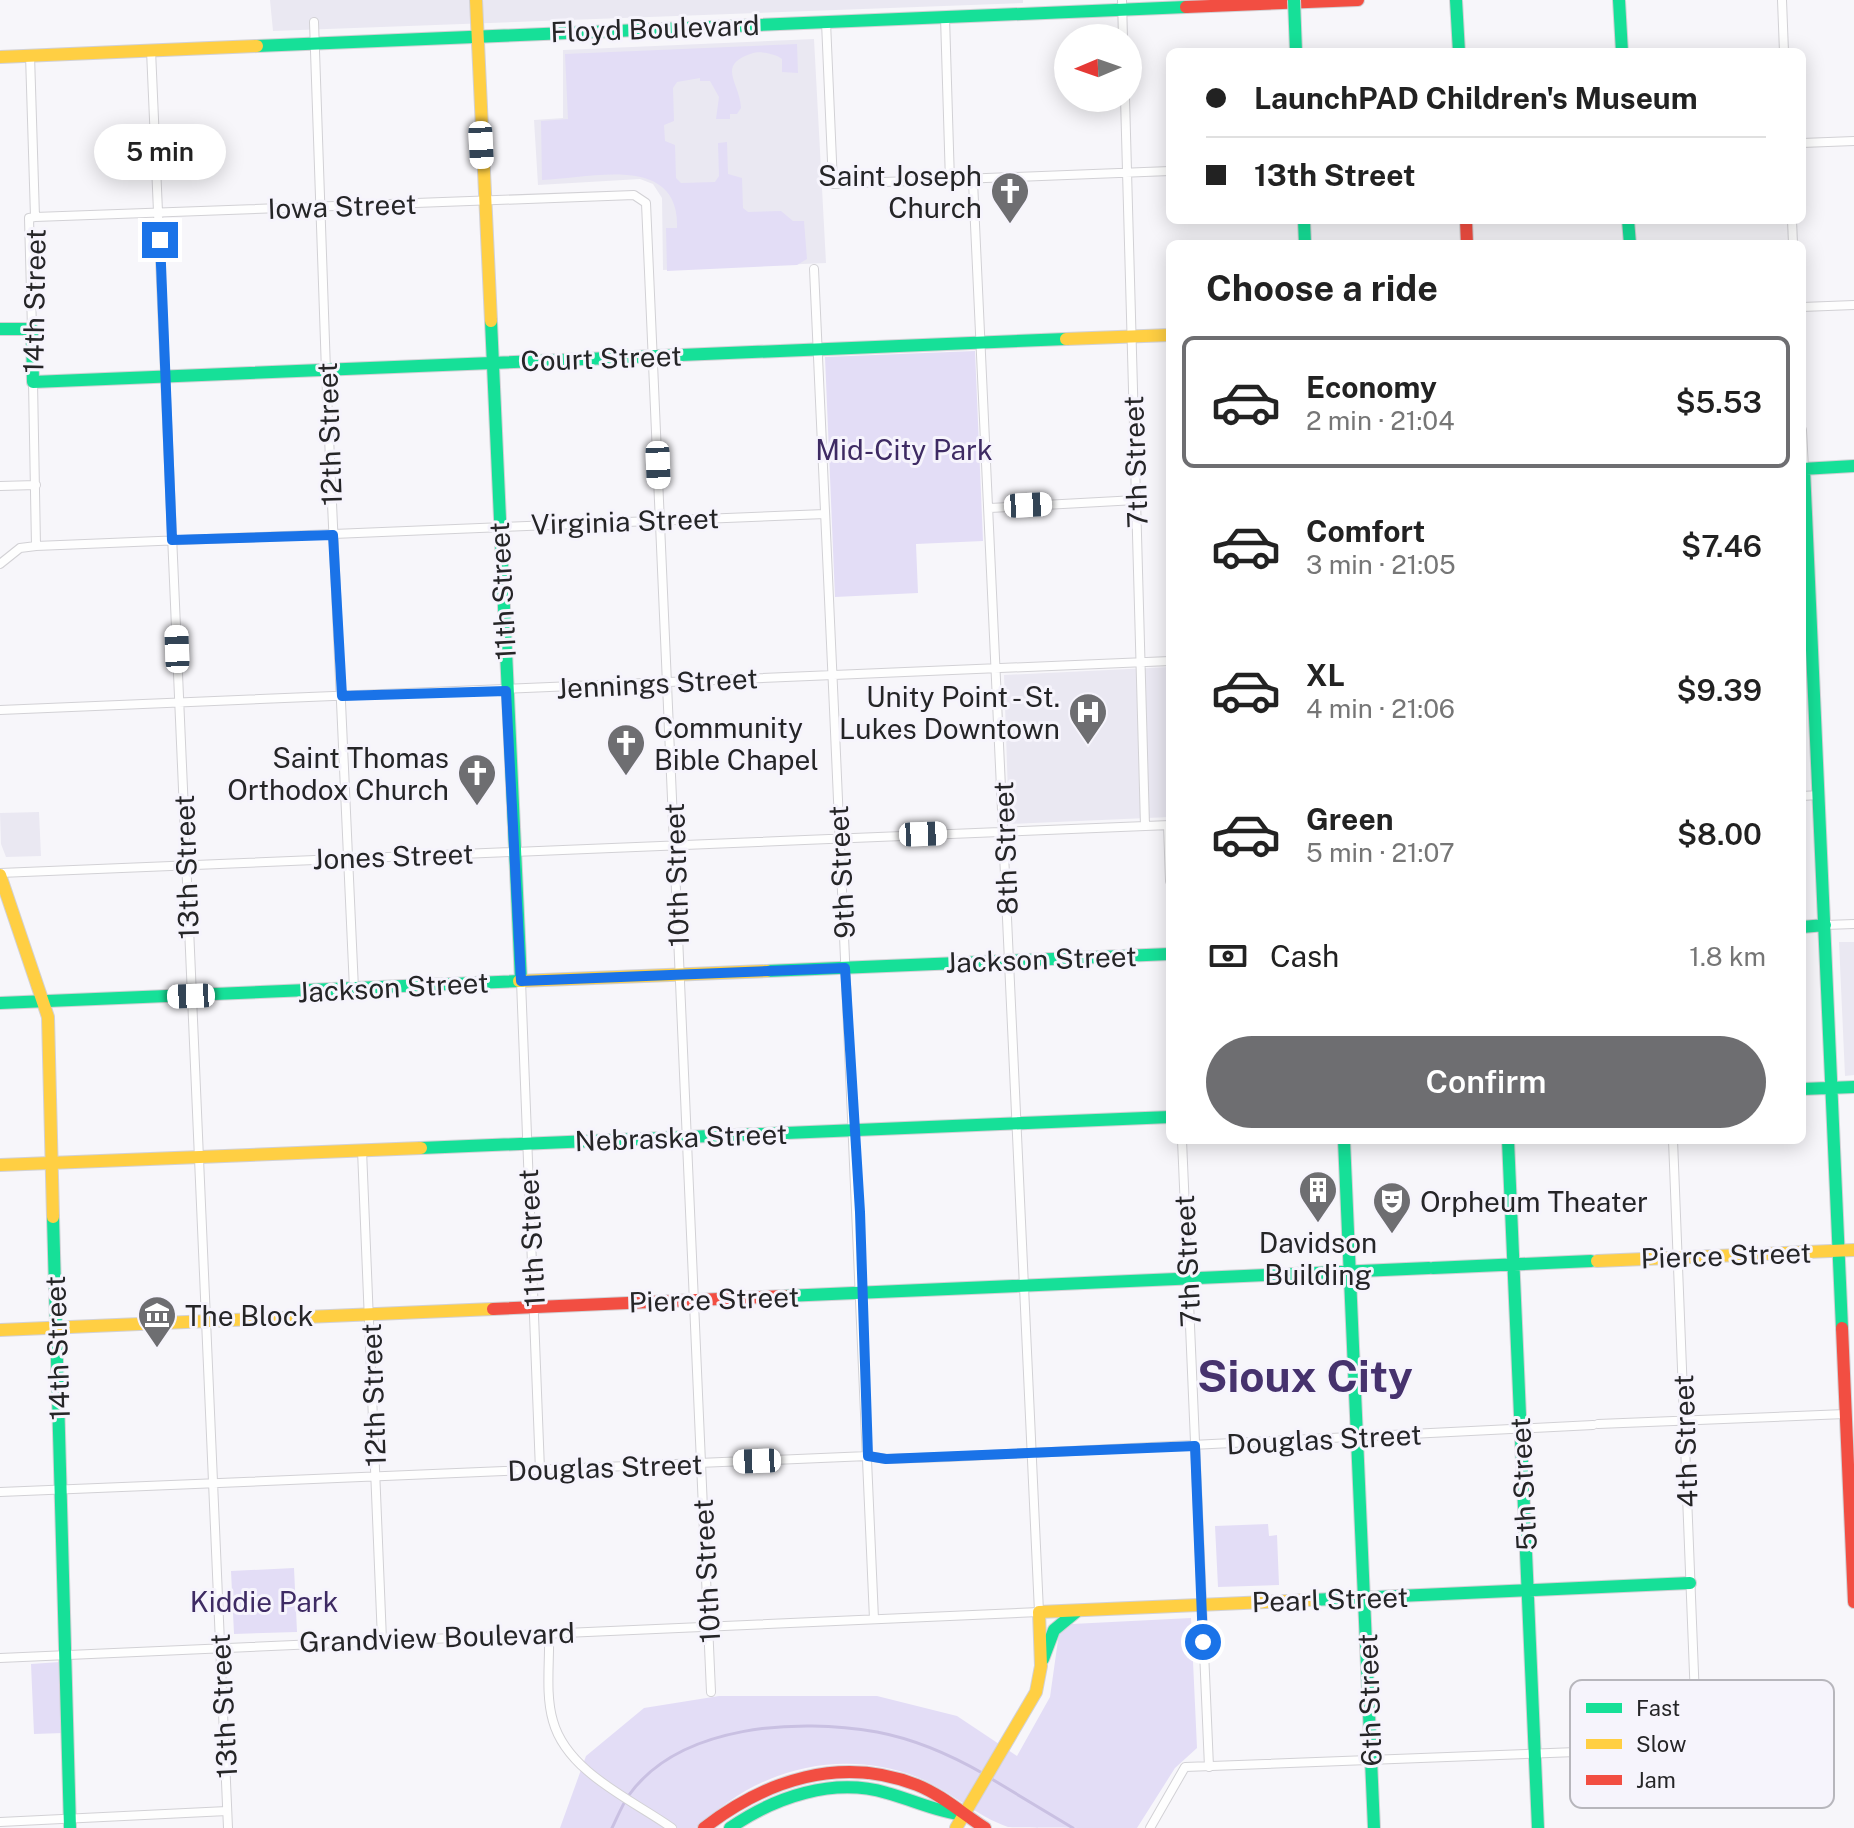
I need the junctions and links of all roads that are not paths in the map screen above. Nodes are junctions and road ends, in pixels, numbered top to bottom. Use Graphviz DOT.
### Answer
graph roads {
  1 [pos="476,0"];
  2 [pos="1294,0"];
  3 [pos="1358,0"];
  4 [pos="1456,0"];
  5 [pos="1619,0"];
  6 [pos="1782,0"];
  7 [pos="1122,5"];
  8 [pos="945,17"];
  9 [pos="314,22"];
  10 [pos="826,22"];
  11 [pos="478,36"];
  12 [pos="315,43"];
  13 [pos="1296,48"];
  14 [pos="1459,48"];
  15 [pos="1622,48"];
  16 [pos="1784,48"];
  17 [pos="151,50"];
  18 [pos="30,55"];
  19 [pos="0,57"];
  20 [pos="1125,112"];
  21 [pos="1854,141"];
  22 [pos="1806,143"];
  23 [pos="1166,171"];
  24 [pos="1127,173"];
  25 [pos="973,181"];
  26 [pos="950,182"];
  27 [pos="483,200"];
  28 [pos="646,203"];
  29 [pos="321,207"];
  30 [pos="158,213"];
  31 [pos="35,217"];
  32 [pos="814,269"];
  33 [pos="1854,305"];
  34 [pos="1806,307"];
  35 [pos="0,329"];
  36 [pos="32,329"];
  37 [pos="1166,335"];
  38 [pos="1132,337"];
  39 [pos="983,343"];
  40 [pos="817,350"];
  41 [pos="653,356"];
  42 [pos="492,362"];
  43 [pos="326,371"];
  44 [pos="167,378"];
  45 [pos="33,382"];
  46 [pos="1854,466"];
  47 [pos="1806,469"];
  48 [pos="36,485"];
  49 [pos="0,486"];
  50 [pos="1136,500"];
  51 [pos="990,508"];
  52 [pos="825,514"];
  53 [pos="660,520"];
  54 [pos="499,526"];
  55 [pos="1806,530"];
  56 [pos="333,535"];
  57 [pos="172,540"];
  58 [pos="36,546"];
  59 [pos="0,564"];
  60 [pos="1166,661"];
  61 [pos="1141,662"];
  62 [pos="997,668"];
  63 [pos="832,675"];
  64 [pos="667,681"];
  65 [pos="506,691"];
  66 [pos="342,696"];
  67 [pos="179,702"];
  68 [pos="0,710"];
  69 [pos="1819,795"];
  70 [pos="1806,796"];
  71 [pos="1166,825"];
  72 [pos="1145,826"];
  73 [pos="1004,831"];
  74 [pos="839,838"];
  75 [pos="674,846"];
  76 [pos="514,852"];
  77 [pos="346,858"];
  78 [pos="187,865"];
  79 [pos="0,874"];
  80 [pos="1854,924"];
  81 [pos="1825,925"];
  82 [pos="1806,927"];
  83 [pos="1166,954"];
  84 [pos="1010,961"];
  85 [pos="845,968"];
  86 [pos="680,975"];
  87 [pos="521,981"];
  88 [pos="354,989"];
  89 [pos="191,996"];
  90 [pos="43,1001"];
  91 [pos="0,1003"];
  92 [pos="1854,1087"];
  93 [pos="1832,1088"];
  94 [pos="1806,1089"];
  95 [pos="1166,1117"];
  96 [pos="1016,1123"];
  97 [pos="856,1130"];
  98 [pos="690,1136"];
  99 [pos="526,1143"];
  100 [pos="1182,1144"];
  101 [pos="1344,1144"];
  102 [pos="1508,1144"];
  103 [pos="1673,1144"];
  104 [pos="362,1150"];
  105 [pos="200,1157"];
  106 [pos="52,1164"];
  107 [pos="0,1165"];
  108 [pos="1838,1250"];
  109 [pos="1854,1250"];
  110 [pos="1678,1257"];
  111 [pos="1513,1264"];
  112 [pos="1350,1271"];
  113 [pos="1187,1278"];
  114 [pos="1023,1286"];
  115 [pos="861,1292"];
  116 [pos="694,1300"];
  117 [pos="534,1306"];
  118 [pos="371,1314"];
  119 [pos="206,1321"];
  120 [pos="57,1328"];
  121 [pos="0,1330"];
  122 [pos="1845,1414"];
  123 [pos="1684,1420"];
  124 [pos="1520,1428"];
  125 [pos="1358,1439"];
  126 [pos="1195,1446"];
  127 [pos="1032,1453"];
  128 [pos="868,1456"];
  129 [pos="701,1463"];
  130 [pos="540,1470"];
  131 [pos="376,1478"];
  132 [pos="214,1484"];
  133 [pos="62,1490"];
  134 [pos="0,1492"];
  135 [pos="1853,1576"];
  136 [pos="1690,1583"];
  137 [pos="1527,1590"];
  138 [pos="1365,1597"];
  139 [pos="1854,1602"];
  140 [pos="1202,1604"];
  141 [pos="1079,1610"];
  142 [pos="1039,1612"];
  143 [pos="874,1619"];
  144 [pos="708,1626"];
  145 [pos="549,1633"];
  146 [pos="382,1640"];
  147 [pos="220,1647"];
  148 [pos="65,1655"];
  149 [pos="0,1658"];
  150 [pos="1041,1666"];
  151 [pos="1694,1680"];
  152 [pos="711,1692"];
  153 [pos="1570,1751"];
  154 [pos="1536,1752"];
  155 [pos="1371,1759"];
  156 [pos="1209,1767"];
  157 [pos="227,1811"];
  158 [pos="964,1815"];
  159 [pos="0,1822"];
  160 [pos="70,1824"];
  161 [pos="668,1826"];
  162 [pos="228,1828"];
  163 [pos="704,1828"];
  164 [pos="730,1828"];
  165 [pos="956,1828"];
  166 [pos="985,1828"];
  167 [pos="1150,1828"];
  168 [pos="1374,1828"];
  169 [pos="1538,1828"];
  1 -- 11 [label="main road, 11th Street"];
  2 -- 13 [label="main road, bridge"];
  3 -- 7 [label="main road, Floyd Boulevard"];
  4 -- 14 [label="main road"];
  5 -- 15 [label="main road"];
  6 -- 16 [label="street"];
  7 -- 8 [label="main road, Floyd Boulevard"];
  8 -- 10 [label="main road, Floyd Boulevard"];
  8 -- 26 [label="street"];
  9 -- 12 [label="street, 12th Street"];
  10 -- 11 [label="main road, Floyd Boulevard"];
  10 -- 26 [label="street"];
  11 -- 12 [label="main road, Floyd Boulevard"];
  11 -- 27 [label="main road, 11th Street"];
  12 -- 17 [label="main road, Floyd Boulevard"];
  12 -- 29 [label="street, 12th Street"];
  17 -- 18 [label="main road, Floyd Boulevard"];
  17 -- 30 [label="street, 13th Street"];
  18 -- 19 [label="main road, Floyd Boulevard"];
  18 -- 31 [label="street, 14th Street"];
  20 -- 24 [label="street, 7th Street"];
  21 -- 22 [label="street"];
  23 -- 24 [label="street"];
  24 -- 25 [label="street"];
  24 -- 38 [label="street, 7th Street"];
  25 -- 26 [label="street"];
  25 -- 39 [label="street, 8th Street"];
  27 -- 28 [label="street, Iowa Street"];
  27 -- 29 [label="street, Iowa Street"];
  27 -- 42 [label="main road, 11th Street"];
  28 -- 41 [label="street, 10th Street"];
  29 -- 30 [label="street, Iowa Street"];
  29 -- 43 [label="street, 12th Street"];
  30 -- 31 [label="street, Iowa Street"];
  30 -- 44 [label="street, 13th Street"];
  31 -- 36 [label="street, 14th Street"];
  32 -- 40 [label="street, 9th Street"];
  33 -- 34 [label="street"];
  35 -- 36 [label="main road"];
  36 -- 45 [label="main road, 14th Street"];
  37 -- 38 [label="main road, Court Street"];
  38 -- 39 [label="main road, Court Street"];
  38 -- 50 [label="street, 7th Street"];
  39 -- 40 [label="main road, Court Street"];
  39 -- 51 [label="street, 8th Street"];
  40 -- 41 [label="main road, Court Street"];
  40 -- 52 [label="street, 9th Street"];
  41 -- 42 [label="main road, Court Street"];
  41 -- 53 [label="street, 10th Street"];
  42 -- 43 [label="main road, Court Street"];
  42 -- 54 [label="main road, 11th Street"];
  43 -- 44 [label="main road, Court Street"];
  43 -- 56 [label="street, 12th Street"];
  44 -- 45 [label="main road, Court Street"];
  44 -- 57 [label="street, 13th Street"];
  45 -- 48 [label="street, 14th Street"];
  46 -- 47 [label="main road"];
  48 -- 49 [label="street"];
  48 -- 58 [label="street, 14th Street"];
  50 -- 51 [label="street"];
  50 -- 61 [label="street, 7th Street"];
  51 -- 62 [label="street, 8th Street"];
  52 -- 53 [label="street, Virginia Street"];
  52 -- 63 [label="street, 9th Street"];
  53 -- 54 [label="street, Virginia Street"];
  53 -- 64 [label="street, 10th Street"];
  54 -- 56 [label="street, Virginia Street"];
  54 -- 65 [label="main road, 11th Street"];
  55 -- 69 [label="main road"];
  56 -- 57 [label="street, Virginia Street"];
  56 -- 66 [label="street, 12th Street"];
  57 -- 58 [label="street, Virginia Street"];
  57 -- 67 [label="street, 13th Street"];
  58 -- 59 [label="street, Virginia Street"];
  60 -- 61 [label="street, Jennings Street"];
  61 -- 62 [label="street, Jennings Street"];
  61 -- 72 [label="street, 7th Street"];
  62 -- 63 [label="street, Jennings Street"];
  62 -- 73 [label="street, 8th Street"];
  63 -- 64 [label="street, Jennings Street"];
  63 -- 74 [label="street, 9th Street"];
  64 -- 65 [label="street, Jennings Street"];
  64 -- 75 [label="street, 10th Street"];
  65 -- 66 [label="street, Jennings Street"];
  65 -- 76 [label="main road, 11th Street"];
  66 -- 67 [label="street, Jennings Street"];
  66 -- 77 [label="street, 12th Street"];
  67 -- 68 [label="street, Jennings Street"];
  67 -- 78 [label="street, 13th Street"];
  69 -- 70 [label="street"];
  69 -- 81 [label="main road"];
  71 -- 72 [label="street, Jones Street"];
  72 -- 73 [label="street, Jones Street"];
  73 -- 74 [label="street, Jones Street"];
  73 -- 84 [label="street, 8th Street"];
  74 -- 75 [label="street, Jones Street"];
  74 -- 85 [label="street, 9th Street"];
  75 -- 76 [label="street, Jones Street"];
  75 -- 86 [label="street, 10th Street"];
  76 -- 77 [label="street, Jones Street"];
  76 -- 87 [label="main road, 11th Street"];
  77 -- 78 [label="street, Jones Street"];
  77 -- 88 [label="street, 12th Street"];
  78 -- 79 [label="street, Jones Street"];
  78 -- 89 [label="street, 13th Street"];
  79 -- 90 [label="main road, 14th Street"];
  80 -- 81 [label="street"];
  81 -- 82 [label="main road"];
  81 -- 93 [label="main road"];
  83 -- 84 [label="main road, Jackson Street"];
  84 -- 85 [label="main road, Jackson Street"];
  84 -- 96 [label="street, 8th Street"];
  85 -- 86 [label="main road, Jackson Street"];
  85 -- 97 [label="street, 9th Street"];
  86 -- 87 [label="main road, Jackson Street"];
  86 -- 98 [label="street, 10th Street"];
  87 -- 88 [label="main road, Jackson Street"];
  87 -- 99 [label="street, 11th Street"];
  88 -- 89 [label="main road, Jackson Street"];
  89 -- 90 [label="main road, Jackson Street"];
  89 -- 105 [label="street, 13th Street"];
  90 -- 91 [label="main road, Jackson Street"];
  90 -- 106 [label="main road, 14th Street"];
  92 -- 93 [label="main road"];
  93 -- 94 [label="main road"];
  93 -- 108 [label="main road"];
  95 -- 96 [label="main road, Nebraska Street"];
  96 -- 97 [label="main road, Nebraska Street"];
  96 -- 114 [label="street, 8th Street"];
  97 -- 98 [label="main road, Nebraska Street"];
  97 -- 115 [label="street, 9th Street"];
  98 -- 99 [label="main road, Nebraska Street"];
  98 -- 116 [label="street, 10th Street"];
  99 -- 104 [label="main road, Nebraska Street"];
  99 -- 117 [label="street, 11th Street"];
  100 -- 113 [label="street, 7th Street"];
  101 -- 112 [label="main road, 6th Street"];
  102 -- 111 [label="main road, 5th Street"];
  103 -- 110 [label="street, 4th Street"];
  104 -- 105 [label="main road, Nebraska Street"];
  104 -- 118 [label="street, 12th Street"];
  105 -- 106 [label="main road, Nebraska Street"];
  105 -- 119 [label="street, 13th Street"];
  106 -- 107 [label="main road, Nebraska Street"];
  106 -- 120 [label="main road, 14th Street"];
  108 -- 109 [label="main road, Pierce Street"];
  108 -- 110 [label="main road, Pierce Street"];
  108 -- 122 [label="main road"];
  110 -- 111 [label="main road, Pierce Street"];
  110 -- 123 [label="street, 4th Street"];
  111 -- 112 [label="main road, Pierce Street"];
  111 -- 124 [label="main road, 5th Street"];
  112 -- 113 [label="main road, Pierce Street"];
  112 -- 125 [label="main road, 6th Street"];
  113 -- 114 [label="main road, Pierce Street"];
  113 -- 126 [label="street, 7th Street"];
  114 -- 115 [label="main road, Pierce Street"];
  114 -- 127 [label="street, 8th Street"];
  115 -- 116 [label="main road, Pierce Street"];
  115 -- 128 [label="street, 9th Street"];
  116 -- 117 [label="main road, Pierce Street"];
  116 -- 129 [label="street, 10th Street"];
  117 -- 118 [label="main road, Pierce Street"];
  117 -- 130 [label="street, 11th Street"];
  118 -- 119 [label="main road, Pierce Street"];
  118 -- 131 [label="street, 12th Street"];
  119 -- 120 [label="main road, Pierce Street"];
  119 -- 132 [label="street, 13th Street"];
  120 -- 121 [label="main road, Pierce Street"];
  120 -- 133 [label="main road, 14th Street"];
  122 -- 123 [label="street, Douglas Street"];
  122 -- 135 [label="main road"];
  123 -- 124 [label="street, Douglas Street"];
  123 -- 136 [label="street, 4th Street"];
  124 -- 125 [label="street, Douglas Street"];
  124 -- 137 [label="main road, 5th Street"];
  125 -- 126 [label="street, Douglas Street"];
  125 -- 138 [label="main road, 6th Street"];
  126 -- 127 [label="street, Douglas Street"];
  126 -- 140 [label="street, 7th Street"];
  127 -- 128 [label="street, Douglas Street"];
  127 -- 142 [label="street, 8th Street"];
  128 -- 129 [label="street, Douglas Street"];
  128 -- 143 [label="street, 9th Street"];
  129 -- 130 [label="street, Douglas Street"];
  129 -- 144 [label="street, 10th Street"];
  130 -- 131 [label="street, Douglas Street"];
  131 -- 132 [label="street, Douglas Street"];
  131 -- 146 [label="street, 12th Street"];
  132 -- 133 [label="street, Douglas Street"];
  132 -- 147 [label="street, 13th Street"];
  133 -- 134 [label="street, Douglas Street"];
  133 -- 148 [label="main road, 14th Street"];
  135 -- 139 [label="main road"];
  136 -- 137 [label="main road, Pearl Street"];
  136 -- 151 [label="street, 4th Street"];
  137 -- 138 [label="main road, Pearl Street"];
  137 -- 154 [label="main road, 5th Street"];
  138 -- 140 [label="main road, Pearl Street"];
  138 -- 155 [label="main road, 6th Street"];
  140 -- 141 [label="main road, Pearl Street"];
  140 -- 156 [label="street, 7th Street"];
  141 -- 142 [label="main road, Pearl Street"];
  141 -- 150 [label="main road"];
  142 -- 143 [label="street, Pearl Street"];
  142 -- 150 [label="main road"];
  143 -- 144 [label="street, Grandview Boulevard"];
  144 -- 145 [label="street, Grandview Boulevard"];
  144 -- 152 [label="street, 10th Street"];
  145 -- 146 [label="street, Grandview Boulevard"];
  145 -- 161 [label="street"];
  146 -- 147 [label="street, Grandview Boulevard"];
  147 -- 148 [label="street, Grandview Boulevard"];
  147 -- 157 [label="street, 13th Street"];
  148 -- 149 [label="street, Grandview Boulevard"];
  148 -- 160 [label="main road, 14th Street"];
  150 -- 158 [label="main road"];
  153 -- 154 [label="street, 4th Street"];
  154 -- 155 [label="street"];
  154 -- 169 [label="main road, 5th Street"];
  155 -- 156 [label="street"];
  155 -- 168 [label="main road, 6th Street"];
  156 -- 167 [label="street"];
  157 -- 160 [label="street"];
  157 -- 162 [label="street, 13th Street"];
  158 -- 163 [label="main road"];
  158 -- 164 [label="main road"];
  158 -- 165 [label="main road"];
  158 -- 166 [label="main road"];
  159 -- 160 [label="street"];
}
